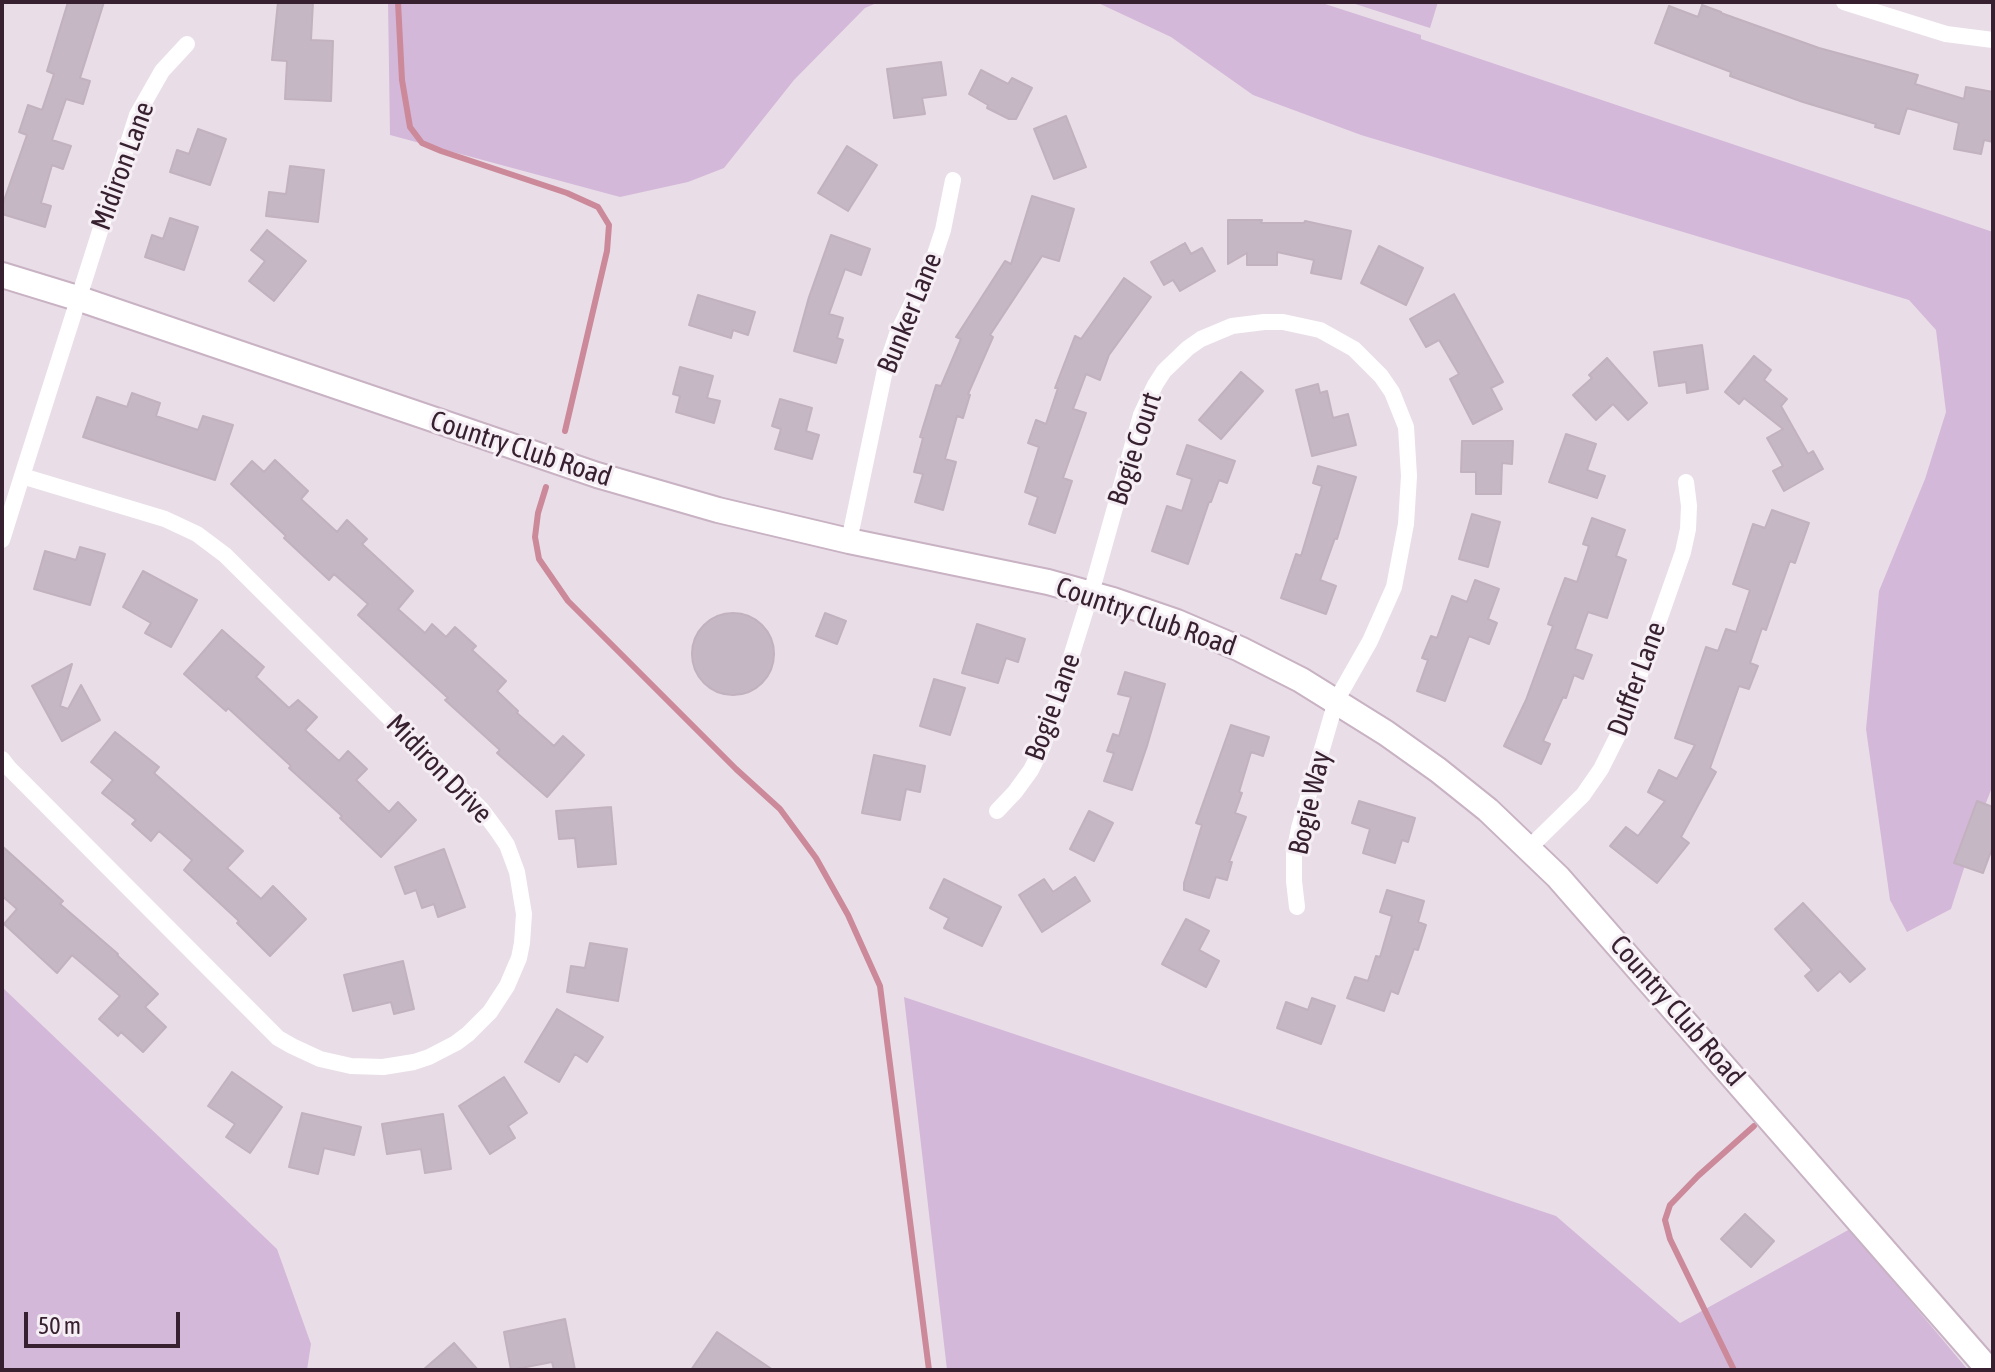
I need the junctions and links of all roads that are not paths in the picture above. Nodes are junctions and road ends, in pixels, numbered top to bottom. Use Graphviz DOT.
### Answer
graph roads {
  1 [pos="1844,2"];
  2 [pos="1879,8"];
  3 [pos="1993,40"];
  4 [pos="187,44"];
  5 [pos="953,180"];
  6 [pos="2,275"];
  7 [pos="77,298"];
  8 [pos="22,476"];
  9 [pos="1686,482"];
  10 [pos="2,540"];
  11 [pos="849,541"];
  12 [pos="1091,593"];
  13 [pos="1336,701"];
  14 [pos="2,759"];
  15 [pos="997,811"];
  16 [pos="1529,848"];
  17 [pos="1297,907"];
  18 [pos="1989,1370"];
  1 -- 2 [label="street"];
  2 -- 3 [label="street"];
  4 -- 7 [label="street, Midiron Lane"];
  5 -- 11 [label="street, Bunker Lane"];
  6 -- 7 [label="street, Country Club Road"];
  7 -- 8 [label="street"];
  7 -- 11 [label="street, Country Club Road"];
  8 -- 10 [label="street"];
  8 -- 14 [label="street, Midiron Drive"];
  9 -- 16 [label="street, Duffer Lane"];
  11 -- 12 [label="street, Country Club Road"];
  12 -- 13 [label="street, Country Club Road"];
  12 -- 13 [label="street, Bogie Court"];
  12 -- 15 [label="street, Bogie Lane"];
  13 -- 16 [label="street, Country Club Road"];
  13 -- 17 [label="street, Bogie Way"];
  16 -- 18 [label="street, Country Club Road"];
}
